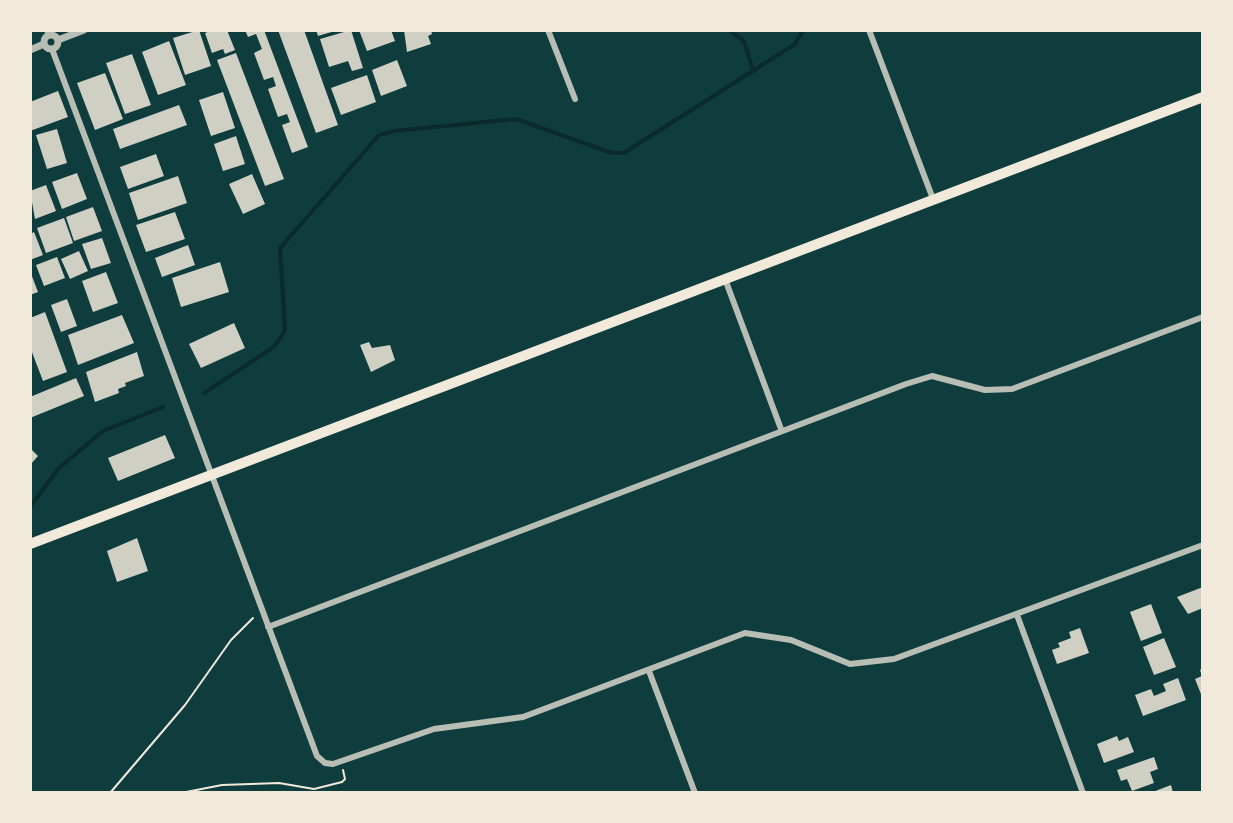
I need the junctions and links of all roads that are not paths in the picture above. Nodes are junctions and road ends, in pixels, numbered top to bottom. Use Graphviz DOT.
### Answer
graph roads {
  1 [pos="84,30"];
  2 [pos="548,30"];
  3 [pos="869,30"];
  4 [pos="48,32"];
  5 [pos="58,40"];
  6 [pos="48,47"];
  7 [pos="30,50"];
  8 [pos="1203,97"];
  9 [pos="575,99"];
  10 [pos="933,199"];
  11 [pos="725,278"];
  12 [pos="1203,317"];
  13 [pos="781,429"];
  14 [pos="212,475"];
  15 [pos="30,544"];
  16 [pos="1203,545"];
  17 [pos="1017,615"];
  18 [pos="268,627"];
  19 [pos="649,671"];
  20 [pos="695,793"];
  21 [pos="1083,793"];
  1 -- 5 [label="street"];
  2 -- 9 [label="street"];
  3 -- 10 [label="street"];
  4 -- 5 [label="street"];
  4 -- 6 [label="street"];
  5 -- 6 [label="street"];
  6 -- 7 [label="street"];
  6 -- 14 [label="street"];
  8 -- 10 [label="highway"];
  10 -- 11 [label="highway"];
  11 -- 13 [label="street"];
  11 -- 14 [label="highway"];
  12 -- 13 [label="street"];
  13 -- 18 [label="street"];
  14 -- 15 [label="highway"];
  14 -- 18 [label="street"];
  16 -- 17 [label="street"];
  17 -- 19 [label="street"];
  17 -- 21 [label="street"];
  18 -- 19 [label="street"];
  19 -- 20 [label="street"];
}
